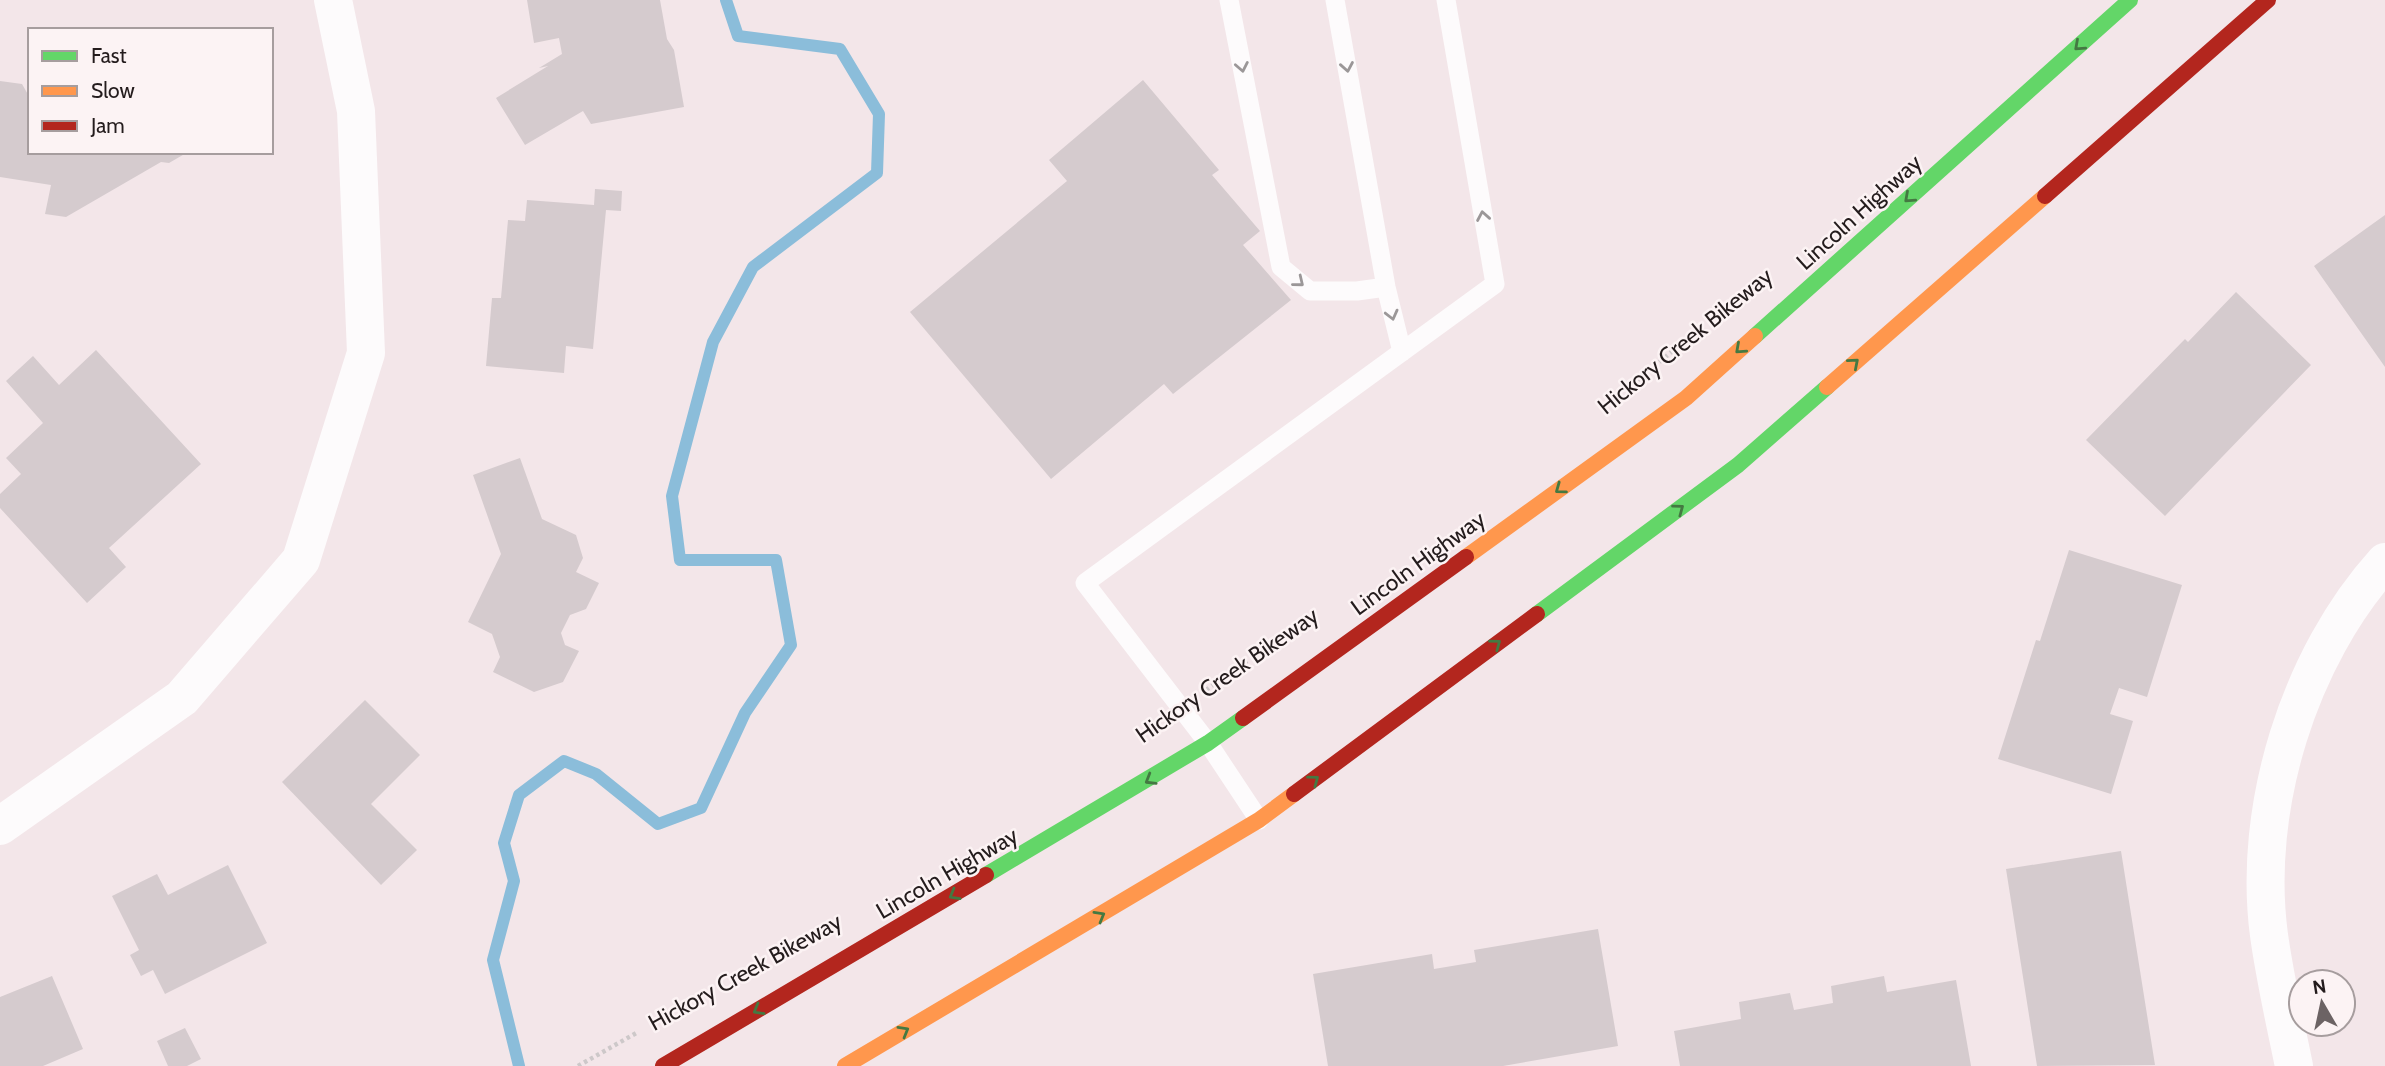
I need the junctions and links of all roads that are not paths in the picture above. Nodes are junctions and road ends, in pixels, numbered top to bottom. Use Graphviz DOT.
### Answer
graph roads {
  1 [pos="333,0"];
  2 [pos="1229,0"];
  3 [pos="1335,0"];
  4 [pos="1446,0"];
  5 [pos="2130,0"];
  6 [pos="2254,4"];
  7 [pos="1385,287"];
  8 [pos="1402,352"];
  9 [pos="2385,562"];
  10 [pos="1208,743"];
  11 [pos="1259,820"];
  12 [pos="0,827"];
  13 [pos="663,1066"];
  14 [pos="845,1066"];
  15 [pos="2294,1066"];
  1 -- 12 [label="street"];
  2 -- 7 [label="lane, one-way"];
  3 -- 7 [label="lane, one-way"];
  8 -- 4 [label="lane, one-way"];
  5 -- 10 [label="main road, Lincoln Highway, one-way"];
  11 -- 6 [label="main road, one-way"];
  7 -- 8 [label="lane, one-way"];
  8 -- 10 [label="lane"];
  9 -- 15 [label="street"];
  10 -- 11 [label="lane"];
  10 -- 13 [label="main road, Lincoln Highway, one-way"];
  14 -- 11 [label="main road, one-way"];
}
